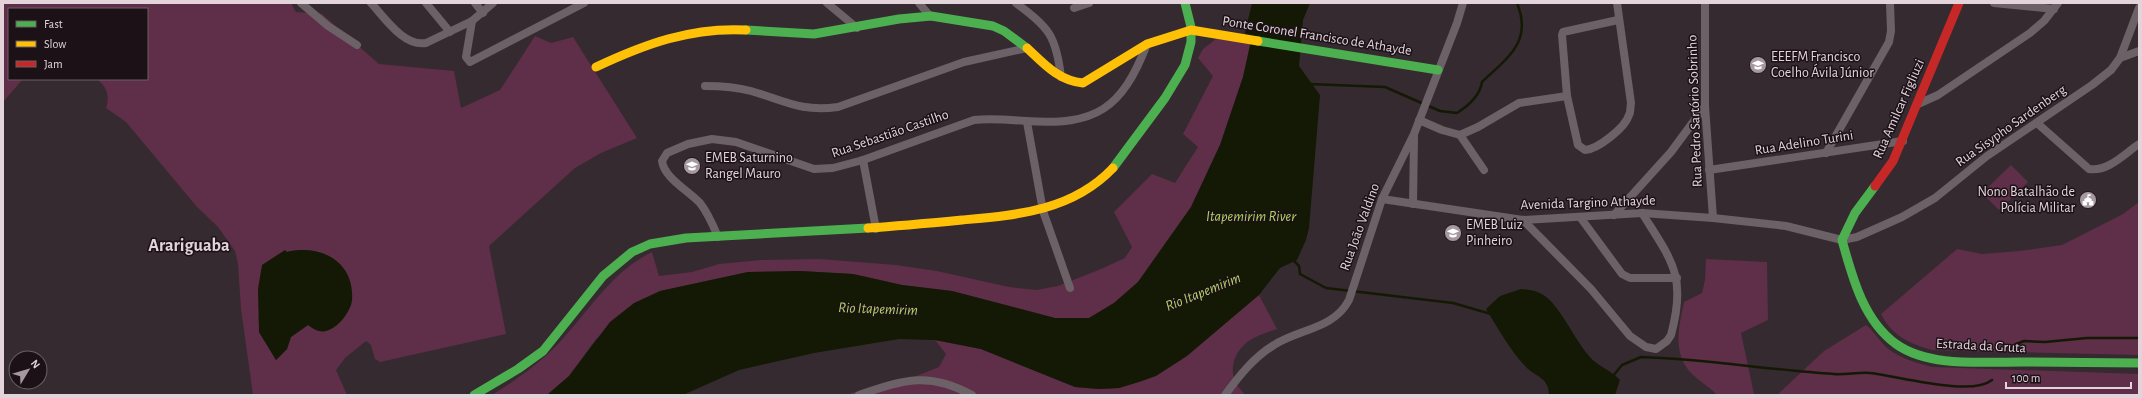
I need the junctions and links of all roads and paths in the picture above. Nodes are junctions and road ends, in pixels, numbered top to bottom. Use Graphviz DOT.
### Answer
graph roads {
  1 [pos="301,3"];
  2 [pos="371,3"];
  3 [pos="426,3"];
  4 [pos="475,3"];
  5 [pos="493,3"];
  6 [pos="584,3"];
  7 [pos="827,3"];
  8 [pos="919,3"];
  9 [pos="1016,3"];
  10 [pos="1089,3"];
  11 [pos="1185,3"];
  12 [pos="1463,3"];
  13 [pos="1617,3"];
  14 [pos="1705,3"];
  15 [pos="1890,3"];
  16 [pos="1959,3"];
  17 [pos="1994,3"];
  18 [pos="2056,6"];
  19 [pos="1074,8"];
  20 [pos="2139,8"];
  21 [pos="483,13"];
  22 [pos="929,15"];
  23 [pos="1618,20"];
  24 [pos="472,21"];
  25 [pos="857,28"];
  26 [pos="1191,30"];
  27 [pos="450,32"];
  28 [pos="1147,44"];
  29 [pos="357,45"];
  30 [pos="1027,48"];
  31 [pos="2139,51"];
  32 [pos="2120,58"];
  33 [pos="596,67"];
  34 [pos="1438,70"];
  35 [pos="1061,77"];
  36 [pos="705,86"];
  37 [pos="1567,96"];
  38 [pos="1918,104"];
  39 [pos="1706,106"];
  40 [pos="1419,120"];
  41 [pos="1027,122"];
  42 [pos="2038,123"];
  43 [pos="1414,134"];
  44 [pos="1460,135"];
  45 [pos="1903,141"];
  46 [pos="2139,144"];
  47 [pos="1826,153"];
  48 [pos="863,160"];
  49 [pos="1484,170"];
  50 [pos="1708,170"];
  51 [pos="1382,199"];
  52 [pos="1413,204"];
  53 [pos="1043,211"];
  54 [pos="1642,213"];
  55 [pos="1614,214"];
  56 [pos="1580,217"];
  57 [pos="1713,218"];
  58 [pos="1523,220"];
  59 [pos="876,229"];
  60 [pos="718,237"];
  61 [pos="1842,240"];
  62 [pos="1677,278"];
  63 [pos="1070,288"];
  64 [pos="2139,363"];
  65 [pos="474,395"];
  66 [pos="859,395"];
  67 [pos="972,395"];
  68 [pos="1225,395"];
  1 -- 29 [label="street"];
  2 -- 27 [label="street"];
  3 -- 27 [label="street"];
  4 -- 21 [label="street"];
  5 -- 21 [label="street"];
  6 -- 24 [label="street"];
  7 -- 25 [label="street"];
  8 -- 22 [label="street"];
  9 -- 35 [label="street"];
  10 -- 19 [label="street"];
  11 -- 26 [label="street"];
  12 -- 34 [label="street, Rua João Valdino"];
  13 -- 23 [label="street"];
  14 -- 39 [label="street, Rua Pedro Sartório Sobrinho"];
  15 -- 47 [label="street"];
  16 -- 38 [label="street, Rua Amilcar Figliuzi"];
  17 -- 18 [label="street"];
  18 -- 38 [label="street"];
  20 -- 32 [label="street, Rua Sisypho Sardenberg"];
  21 -- 24 [label="street"];
  22 -- 25 [label="street"];
  22 -- 30 [label="street"];
  23 -- 37 [label="street"];
  23 -- 37 [label="street"];
  24 -- 27 [label="street"];
  25 -- 33 [label="street"];
  26 -- 28 [label="street"];
  26 -- 34 [label="street, Ponte Coronel Francisco de Athayde"];
  26 -- 53 [label="street"];
  28 -- 35 [label="street"];
  28 -- 41 [label="street, Rua Sebastião Castilho"];
  30 -- 35 [label="street"];
  30 -- 36 [label="street"];
  31 -- 32 [label="street"];
  32 -- 42 [label="street, Rua Sisypho Sardenberg"];
  34 -- 40 [label="street, Rua João Valdino"];
  37 -- 44 [label="street"];
  38 -- 45 [label="street, Rua Amilcar Figliuzi"];
  39 -- 50 [label="street, Rua Pedro Sartório Sobrinho"];
  39 -- 55 [label="street"];
  40 -- 43 [label="street, Rua João Valdino"];
  40 -- 44 [label="street"];
  41 -- 48 [label="street, Rua Sebastião Castilho"];
  41 -- 53 [label="street"];
  42 -- 46 [label="street"];
  42 -- 61 [label="street, Rua Sisypho Sardenberg"];
  43 -- 51 [label="street, Rua João Valdino"];
  43 -- 52 [label="street, Rua João Valdino"];
  44 -- 49 [label="street"];
  45 -- 47 [label="street, Rua Adelino Turini"];
  45 -- 61 [label="street, Rua Amilcar Figliuzi"];
  47 -- 50 [label="street, Rua Adelino Turini"];
  48 -- 59 [label="street"];
  48 -- 60 [label="street, Rua Sebastião Castilho"];
  50 -- 57 [label="street, Rua Pedro Sartório Sobrinho"];
  51 -- 52 [label="street, Avenida Targino Athayde"];
  51 -- 68 [label="street, Rua João Valdino"];
  52 -- 58 [label="street, Avenida Targino Athayde"];
  53 -- 59 [label="street"];
  53 -- 63 [label="street"];
  54 -- 55 [label="street, Avenida Targino Athayde"];
  54 -- 57 [label="street, Avenida Targino Athayde"];
  54 -- 62 [label="street"];
  55 -- 56 [label="street, Avenida Targino Athayde"];
  56 -- 58 [label="street, Avenida Targino Athayde"];
  56 -- 62 [label="street"];
  57 -- 61 [label="street, Avenida Targino Athayde"];
  58 -- 62 [label="street"];
  59 -- 60 [label="street"];
  60 -- 65 [label="street"];
  61 -- 64 [label="street, Estrada da Gruta"];
  66 -- 67 [label="street"];
}
